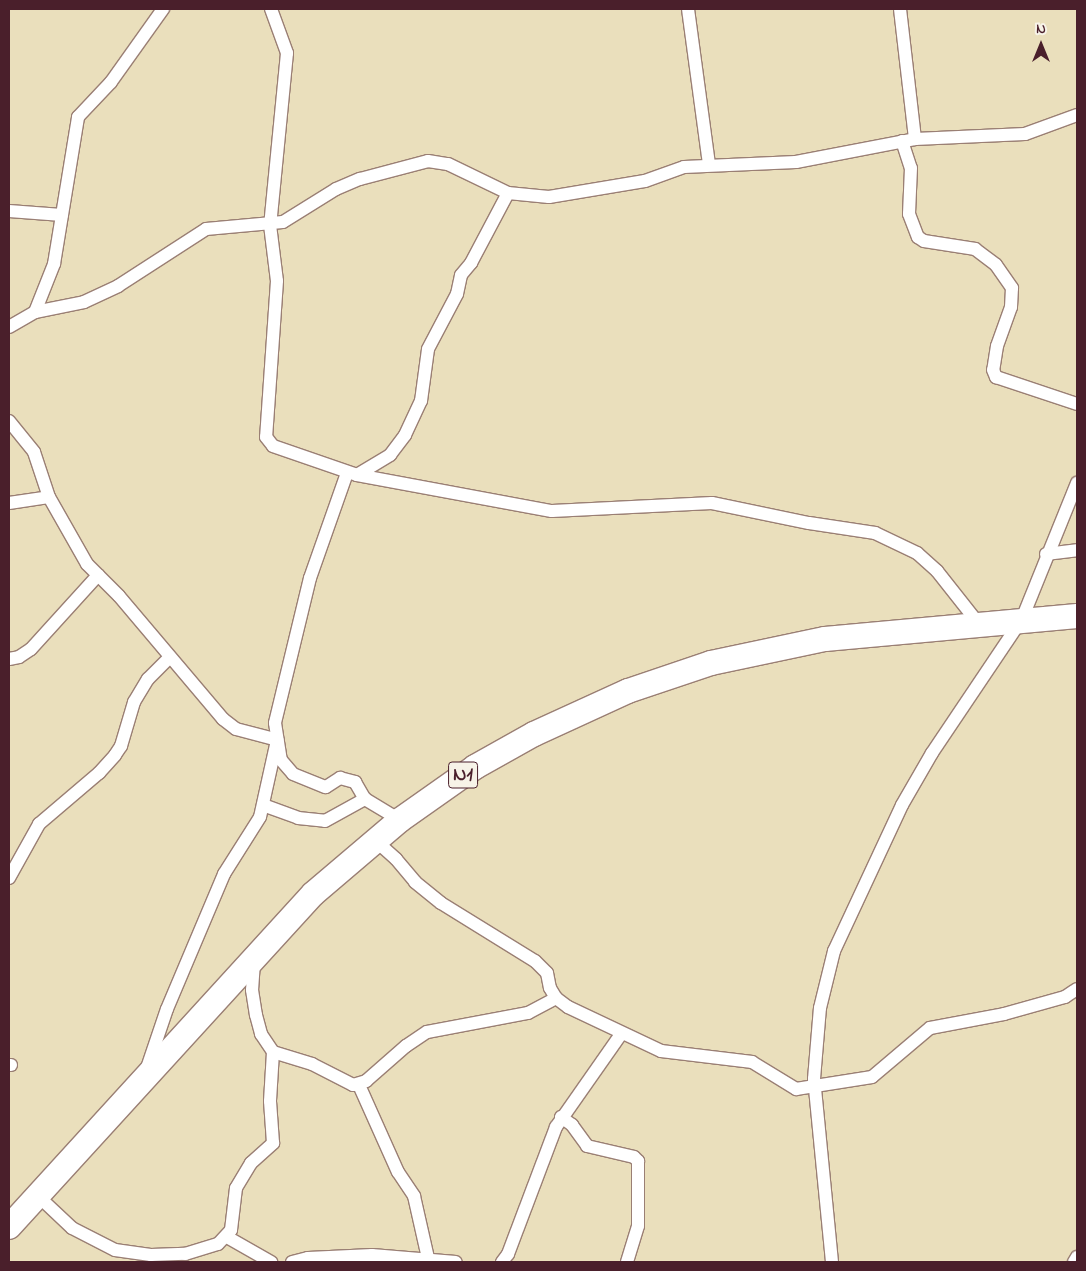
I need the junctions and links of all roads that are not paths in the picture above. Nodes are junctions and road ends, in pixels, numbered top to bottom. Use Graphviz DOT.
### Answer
graph roads {
  1 [pos="163,9"];
  2 [pos="270,9"];
  3 [pos="688,9"];
  4 [pos="900,9"];
  5 [pos="1077,114"];
  6 [pos="915,139"];
  7 [pos="902,141"];
  8 [pos="709,165"];
  9 [pos="508,193"];
  10 [pos="9,212"];
  11 [pos="62,215"];
  12 [pos="270,224"];
  13 [pos="35,312"];
  14 [pos="9,326"];
  15 [pos="1077,404"];
  16 [pos="9,421"];
  17 [pos="352,474"];
  18 [pos="1077,483"];
  19 [pos="49,497"];
  20 [pos="9,503"];
  21 [pos="1077,550"];
  22 [pos="1046,554"];
  23 [pos="98,574"];
  24 [pos="1077,616"];
  25 [pos="1022,619"];
  26 [pos="978,623"];
  27 [pos="169,658"];
  28 [pos="9,659"];
  29 [pos="278,740"];
  30 [pos="365,799"];
  31 [pos="263,805"];
  32 [pos="400,820"];
  33 [pos="376,841"];
  34 [pos="9,878"];
  35 [pos="254,958"];
  36 [pos="1077,989"];
  37 [pos="556,998"];
  38 [pos="621,1034"];
  39 [pos="273,1052"];
  40 [pos="142,1085"];
  41 [pos="359,1085"];
  42 [pos="814,1088"];
  43 [pos="561,1118"];
  44 [pos="37,1195"];
  45 [pos="9,1227"];
  46 [pos="227,1237"];
  47 [pos="1077,1257"];
  48 [pos="168,1258"];
  49 [pos="428,1258"];
  50 [pos="271,1262"];
  51 [pos="292,1262"];
  52 [pos="456,1262"];
  53 [pos="502,1262"];
  54 [pos="627,1262"];
  55 [pos="832,1262"];
  56 [pos="1074,1262"];
  1 -- 11 [label="street"];
  2 -- 12 [label="street"];
  3 -- 8 [label="street"];
  4 -- 6 [label="street"];
  5 -- 6 [label="street"];
  6 -- 7 [label="street"];
  7 -- 8 [label="street"];
  7 -- 15 [label="street"];
  8 -- 9 [label="street"];
  9 -- 12 [label="street"];
  9 -- 17 [label="street"];
  10 -- 11 [label="street"];
  11 -- 13 [label="street"];
  12 -- 13 [label="street"];
  12 -- 17 [label="street"];
  13 -- 14 [label="street"];
  16 -- 19 [label="street"];
  17 -- 26 [label="street"];
  17 -- 29 [label="street"];
  18 -- 22 [label="street"];
  19 -- 20 [label="street"];
  19 -- 23 [label="street"];
  21 -- 22 [label="street"];
  22 -- 25 [label="street"];
  23 -- 27 [label="street"];
  23 -- 28 [label="street"];
  24 -- 25 [label="highway, N1"];
  25 -- 26 [label="highway, N1"];
  25 -- 42 [label="street"];
  26 -- 32 [label="highway, N1"];
  27 -- 29 [label="street"];
  27 -- 34 [label="street"];
  29 -- 30 [label="street"];
  29 -- 31 [label="street"];
  30 -- 31 [label="street"];
  30 -- 32 [label="street"];
  31 -- 40 [label="street"];
  32 -- 33 [label="highway, N1"];
  33 -- 35 [label="highway, N1"];
  33 -- 37 [label="street"];
  35 -- 39 [label="street"];
  35 -- 40 [label="highway, N1"];
  36 -- 42 [label="street"];
  37 -- 38 [label="street"];
  37 -- 41 [label="street"];
  38 -- 42 [label="street"];
  38 -- 43 [label="street"];
  39 -- 41 [label="street"];
  39 -- 46 [label="street"];
  40 -- 44 [label="highway, N1"];
  41 -- 49 [label="street"];
  42 -- 55 [label="street"];
  43 -- 53 [label="street"];
  43 -- 54 [label="street"];
  44 -- 45 [label="highway, N1"];
  44 -- 48 [label="street"];
  46 -- 48 [label="street"];
  46 -- 50 [label="street"];
  47 -- 56 [label="street"];
  49 -- 51 [label="street"];
  49 -- 52 [label="street"];
}
